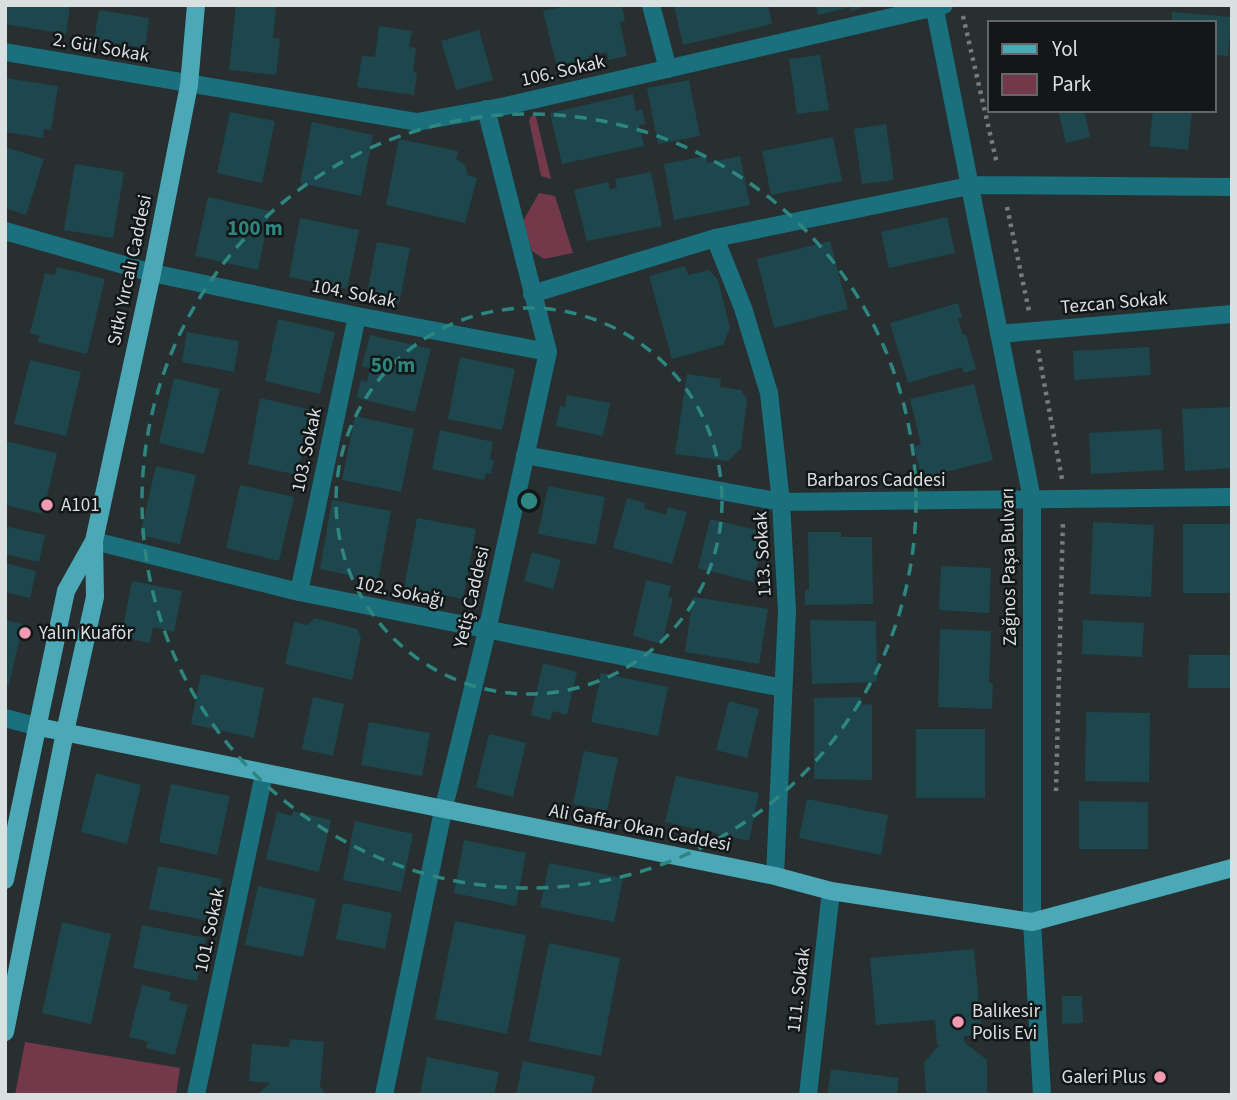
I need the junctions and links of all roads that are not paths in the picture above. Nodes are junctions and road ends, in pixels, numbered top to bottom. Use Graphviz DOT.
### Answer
graph roads {
  1 [pos="196,5"];
  2 [pos="651,5"];
  3 [pos="937,6"];
  4 [pos="5,52"];
  5 [pos="668,69"];
  6 [pos="188,85"];
  7 [pos="486,109"];
  8 [pos="970,186"];
  9 [pos="1232,187"];
  10 [pos="5,231"];
  11 [pos="715,238"];
  12 [pos="152,273"];
  13 [pos="532,294"];
  14 [pos="1232,314"];
  15 [pos="358,316"];
  16 [pos="999,334"];
  17 [pos="548,352"];
  18 [pos="525,455"];
  19 [pos="1232,497"];
  20 [pos="1032,499"];
  21 [pos="781,502"];
  22 [pos="94,541"];
  23 [pos="299,592"];
  24 [pos="487,631"];
  25 [pos="783,688"];
  26 [pos="5,718"];
  27 [pos="39,727"];
  28 [pos="65,732"];
  29 [pos="264,774"];
  30 [pos="443,811"];
  31 [pos="1232,868"];
  32 [pos="775,876"];
  33 [pos="5,880"];
  34 [pos="831,891"];
  35 [pos="1032,922"];
  36 [pos="5,1032"];
  37 [pos="196,1095"];
  38 [pos="384,1095"];
  39 [pos="807,1095"];
  40 [pos="1042,1095"];
  1 -- 6 [label="main road, Sıtkı Yırcalı Caddesi"];
  2 -- 5 [label="street"];
  3 -- 5 [label="street, 106. Sokak"];
  3 -- 8 [label="street, Zağnos Paşa Bulvarı"];
  4 -- 6 [label="street, 2. Gül Sokak"];
  5 -- 7 [label="street, 106. Sokak"];
  6 -- 7 [label="street, 106. Sokak"];
  6 -- 12 [label="main road, Sıtkı Yırcalı Caddesi"];
  7 -- 13 [label="street, Yetiş Caddesi"];
  8 -- 9 [label="street"];
  8 -- 11 [label="street"];
  8 -- 16 [label="street, Zağnos Paşa Bulvarı"];
  10 -- 12 [label="street, 104. Sokak"];
  11 -- 13 [label="street"];
  11 -- 21 [label="street, 113. Sokak"];
  12 -- 15 [label="street, 104. Sokak"];
  12 -- 22 [label="main road, Sıtkı Yırcalı Caddesi"];
  13 -- 17 [label="street, Yetiş Caddesi"];
  14 -- 16 [label="street, Tezcan Sokak"];
  15 -- 17 [label="street, 104. Sokak"];
  15 -- 23 [label="street, 103. Sokak"];
  16 -- 20 [label="street, Zağnos Paşa Bulvarı"];
  17 -- 18 [label="street, Yetiş Caddesi"];
  18 -- 21 [label="street, Barbaros Caddesi"];
  18 -- 24 [label="street, Yetiş Caddesi"];
  19 -- 20 [label="street, Barbaros Caddesi"];
  20 -- 21 [label="street, Barbaros Caddesi"];
  20 -- 35 [label="street, Zağnos Paşa Bulvarı"];
  21 -- 25 [label="street, 113. Sokak"];
  22 -- 23 [label="street, 102. Sokağı"];
  22 -- 27 [label="main road, Sıtkı Yırcalı Caddesi"];
  22 -- 28 [label="main road, Sıtkı Yırcalı Caddesi"];
  23 -- 24 [label="street, 102. Sokağı"];
  24 -- 25 [label="street, 102. Sokağı"];
  24 -- 30 [label="street, Yetiş Caddesi"];
  25 -- 32 [label="street, 113. Sokak"];
  26 -- 27 [label="street"];
  27 -- 28 [label="main road, Ali Gaffar Okan Caddesi"];
  27 -- 33 [label="main road, Sıtkı Yırcalı Caddesi"];
  28 -- 29 [label="main road, Ali Gaffar Okan Caddesi"];
  28 -- 36 [label="main road, Sıtkı Yırcalı Caddesi"];
  29 -- 30 [label="main road, Ali Gaffar Okan Caddesi"];
  29 -- 37 [label="street, 101. Sokak"];
  30 -- 32 [label="main road, Ali Gaffar Okan Caddesi"];
  30 -- 38 [label="street, Yetiş Caddesi"];
  31 -- 35 [label="main road, Ali Gaffar Okan Caddesi"];
  32 -- 34 [label="main road, Ali Gaffar Okan Caddesi"];
  34 -- 35 [label="main road, Ali Gaffar Okan Caddesi"];
  34 -- 39 [label="street, 111. Sokak"];
  35 -- 40 [label="street, Zağnos Paşa Bulvarı"];
}
